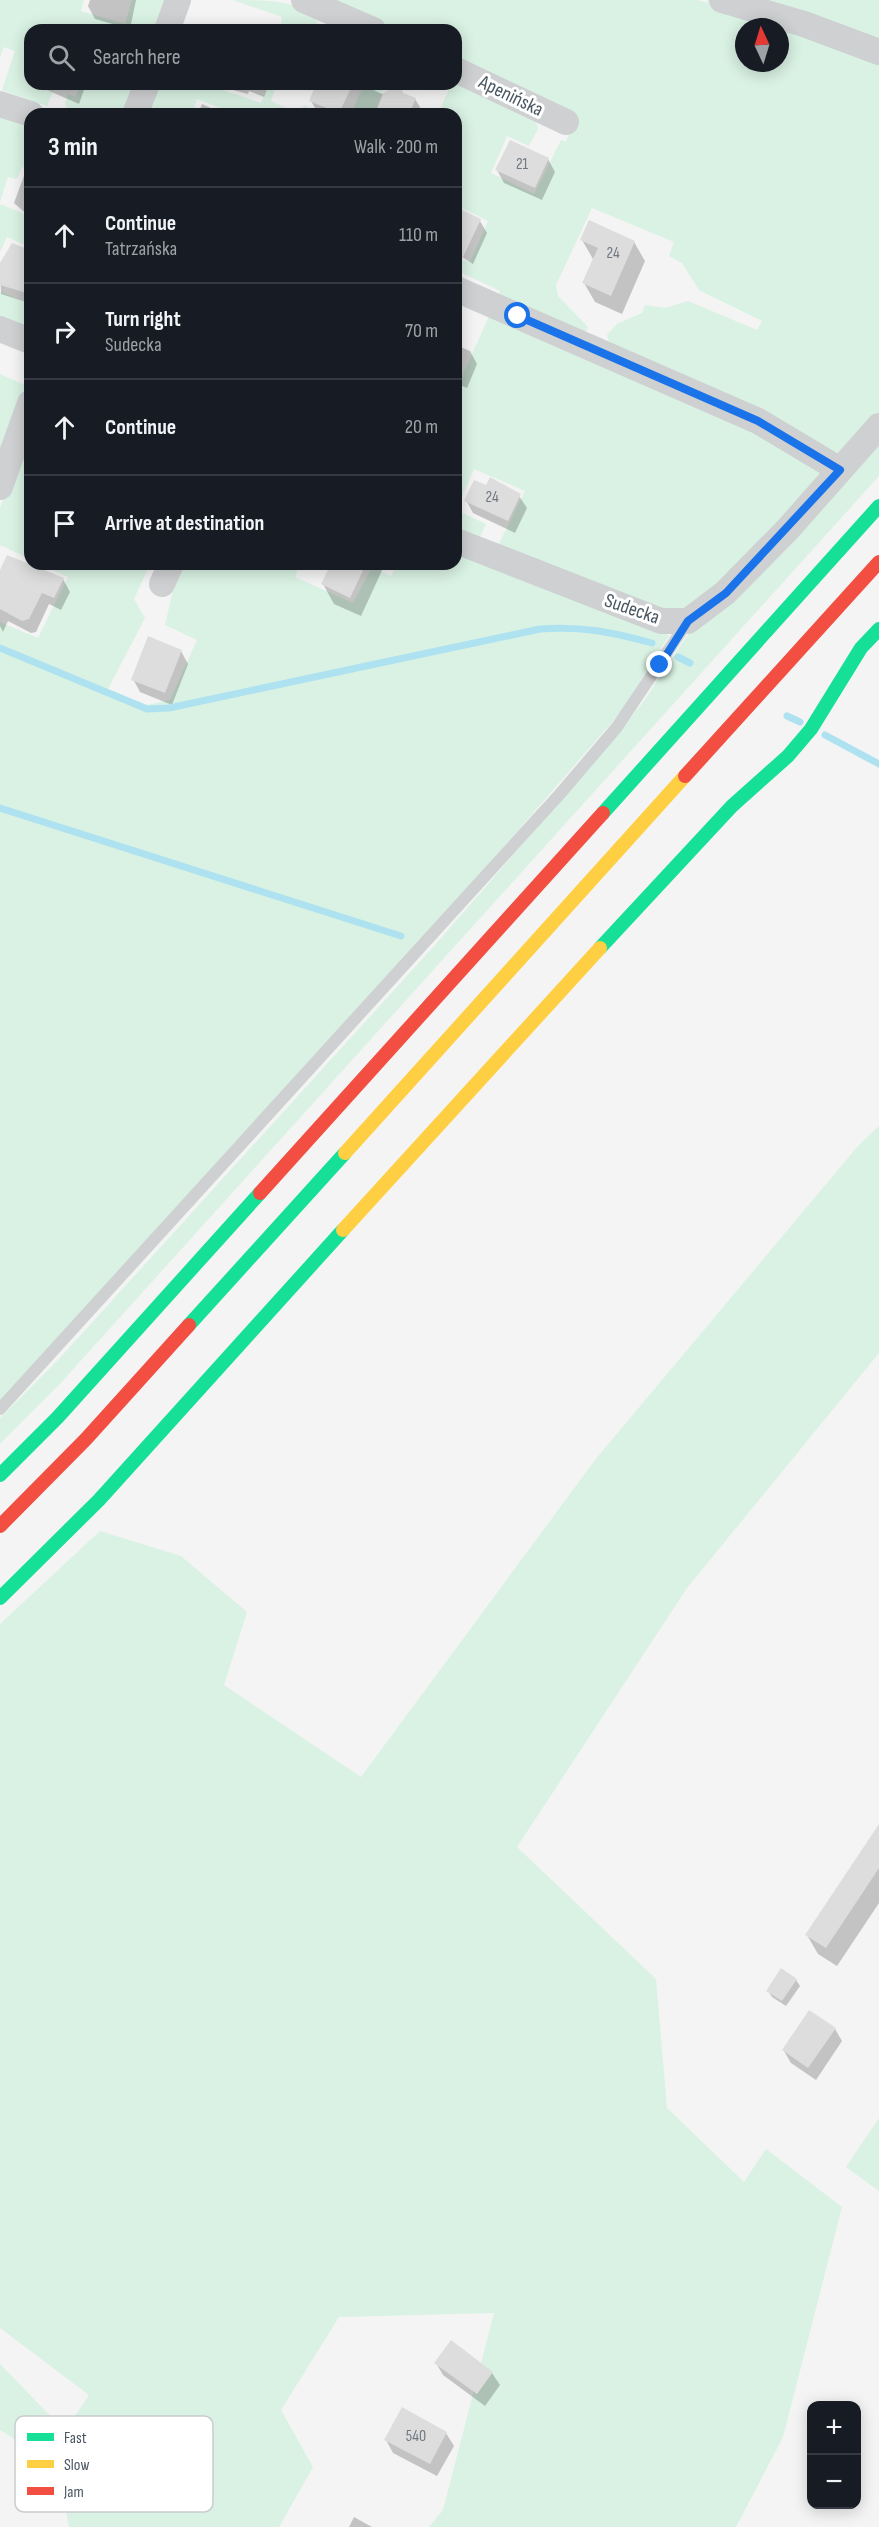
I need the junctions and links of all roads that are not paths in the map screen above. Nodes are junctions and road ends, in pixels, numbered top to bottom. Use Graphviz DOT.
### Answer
graph roads {
  1 [pos="178,0"];
  2 [pos="304,0"];
  3 [pos="722,0"];
  4 [pos="169,24"];
  5 [pos="359,24"];
  6 [pos="879,52"];
  7 [pos="462,73"];
  8 [pos="145,90"];
  9 [pos="0,104"];
  10 [pos="137,108"];
  11 [pos="24,112"];
  12 [pos="566,122"];
  13 [pos="462,292"];
  14 [pos="0,329"];
  15 [pos="24,339"];
  16 [pos="24,420"];
  17 [pos="879,426"];
  18 [pos="840,470"];
  19 [pos="0,487"];
  20 [pos="879,506"];
  21 [pos="462,543"];
  22 [pos="879,562"];
  23 [pos="688,621"];
  24 [pos="879,630"];
  25 [pos="0,1409"];
  26 [pos="0,1475"];
  27 [pos="0,1526"];
  28 [pos="0,1598"];
  1 -- 4 [label="street"];
  2 -- 5 [label="street"];
  3 -- 6 [label="street"];
  7 -- 12 [label="street, Apenińska"];
  8 -- 10 [label="street"];
  9 -- 11 [label="street"];
  13 -- 18 [label="street"];
  14 -- 15 [label="street"];
  16 -- 19 [label="street"];
  17 -- 18 [label="street, Sudecka"];
  18 -- 23 [label="street, Sudecka"];
  20 -- 26 [label="main road"];
  21 -- 23 [label="street, Sudecka"];
  22 -- 27 [label="main road"];
  23 -- 25 [label="lane"];
  24 -- 28 [label="main road"];
}
